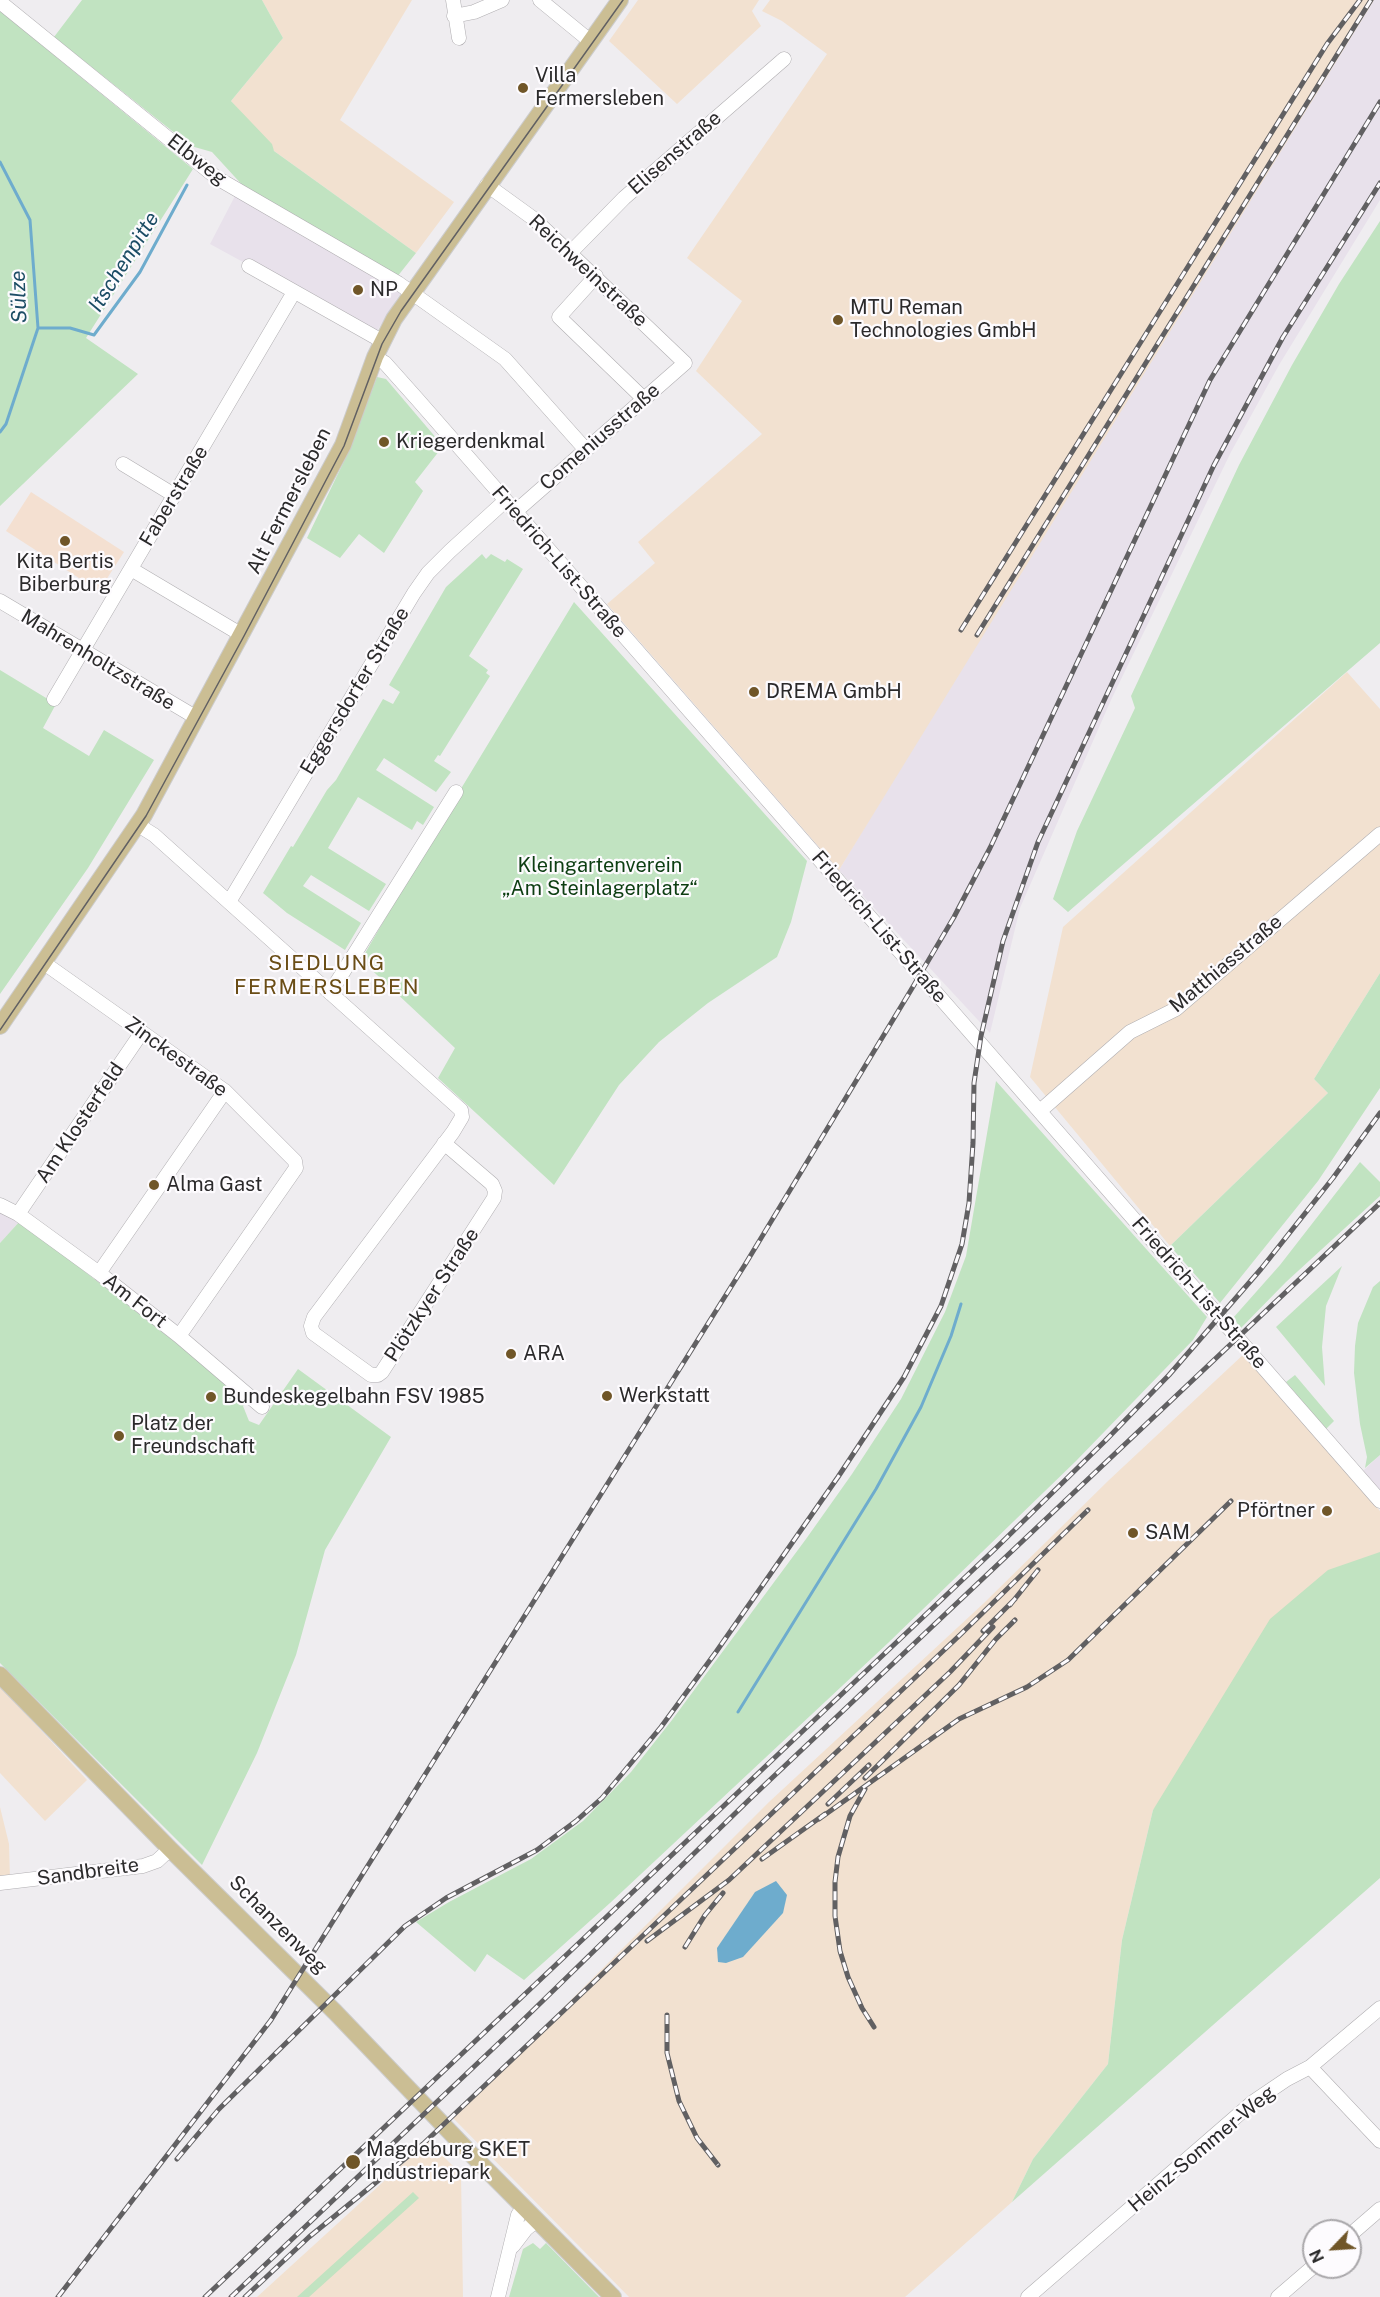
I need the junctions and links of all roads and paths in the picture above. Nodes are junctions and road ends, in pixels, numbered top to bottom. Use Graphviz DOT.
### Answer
graph roads {
  1 [pos="453,0"];
  2 [pos="502,0"];
  3 [pos="540,0"];
  4 [pos="620,0"];
  5 [pos="0,2"];
  6 [pos="454,16"];
  7 [pos="459,38"];
  8 [pos="591,40"];
  9 [pos="783,59"];
  10 [pos="487,185"];
  11 [pos="571,252"];
  12 [pos="249,266"];
  13 [pos="596,276"];
  14 [pos="294,292"];
  15 [pos="412,292"];
  16 [pos="382,341"];
  17 [pos="375,357"];
  18 [pos="685,363"];
  19 [pos="644,399"];
  20 [pos="586,450"];
  21 [pos="123,464"];
  22 [pos="174,495"];
  23 [pos="505,501"];
  24 [pos="515,512"];
  25 [pos="131,569"];
  26 [pos="0,601"];
  27 [pos="242,634"];
  28 [pos="82,652"];
  29 [pos="54,699"];
  30 [pos="197,718"];
  31 [pos="456,792"];
  32 [pos="138,825"];
  33 [pos="1380,834"];
  34 [pos="229,902"];
  35 [pos="44,963"];
  36 [pos="330,993"];
  37 [pos="0,1026"];
  38 [pos="142,1032"];
  39 [pos="225,1091"];
  40 [pos="1040,1110"];
  41 [pos="448,1137"];
  42 [pos="0,1205"];
  43 [pos="18,1214"];
  44 [pos="99,1274"];
  45 [pos="179,1336"];
  46 [pos="262,1407"];
  47 [pos="1380,1501"];
  48 [pos="0,1675"];
  49 [pos="170,1848"];
  50 [pos="0,1883"];
  51 [pos="1380,2008"];
  52 [pos="1310,2067"];
  53 [pos="1380,2141"];
  54 [pos="524,2207"];
  55 [pos="1380,2209"];
  56 [pos="537,2220"];
  57 [pos="1362,2225"];
  58 [pos="512,2247"];
  59 [pos="1302,2276"];
  60 [pos="498,2297"];
  61 [pos="613,2297"];
  62 [pos="1028,2297"];
  63 [pos="1278,2297"];
  1 -- 6 [label="street"];
  2 -- 6 [label="street"];
  3 -- 8 [label="street"];
  4 -- 8 [label="main road, Alt Fermersleben"];
  5 -- 15 [label="street, Elbweg"];
  6 -- 7 [label="street"];
  8 -- 10 [label="main road, Alt Fermersleben"];
  9 -- 11 [label="street, Elisenstraße"];
  10 -- 11 [label="street, Reichweinstraße"];
  10 -- 15 [label="main road, Alt Fermersleben"];
  11 -- 13 [label="street, Reichweinstraße"];
  12 -- 14 [label="street"];
  13 -- 18 [label="street, Reichweinstraße"];
  13 -- 19 [label="street"];
  14 -- 16 [label="street"];
  14 -- 22 [label="street, Faberstraße"];
  15 -- 16 [label="main road, Alt Fermersleben"];
  15 -- 20 [label="street, Elbweg"];
  16 -- 17 [label="main road, Alt Fermersleben"];
  17 -- 23 [label="street, Friedrich-List-Straße"];
  17 -- 27 [label="main road, Alt Fermersleben"];
  18 -- 19 [label="street, Comeniusstraße"];
  19 -- 20 [label="street, Comeniusstraße"];
  20 -- 24 [label="street, Comeniusstraße"];
  21 -- 22 [label="street"];
  22 -- 25 [label="street, Faberstraße"];
  23 -- 24 [label="street, Friedrich-List-Straße"];
  23 -- 34 [label="street, Eggersdorfer Straße"];
  24 -- 40 [label="street, Friedrich-List-Straße"];
  25 -- 27 [label="street"];
  25 -- 28 [label="street, Faberstraße"];
  26 -- 28 [label="street, Mahrenholtzstraße"];
  27 -- 30 [label="main road, Alt Fermersleben"];
  28 -- 29 [label="street, Faberstraße"];
  28 -- 30 [label="street, Mahrenholtzstraße"];
  30 -- 32 [label="main road, Alt Fermersleben"];
  31 -- 36 [label="street"];
  32 -- 34 [label="street"];
  32 -- 35 [label="main road, Alt Fermersleben"];
  33 -- 40 [label="street, Matthiasstraße"];
  34 -- 36 [label="street"];
  35 -- 37 [label="main road, Alt Fermersleben"];
  35 -- 38 [label="street, Zinckestraße"];
  36 -- 41 [label="street"];
  38 -- 39 [label="street, Zinckestraße"];
  38 -- 43 [label="street, Am Klosterfeld"];
  39 -- 44 [label="street"];
  39 -- 45 [label="street, Zinckestraße"];
  40 -- 47 [label="street, Friedrich-List-Straße"];
  41 -- 41 [label="street, Plötzkyer Straße"];
  42 -- 43 [label="street, Am Fort"];
  43 -- 44 [label="street, Am Fort"];
  44 -- 45 [label="street, Am Fort"];
  45 -- 46 [label="street, Am Fort"];
  48 -- 49 [label="main road, Schanzenweg"];
  49 -- 50 [label="street, Sandbreite"];
  49 -- 54 [label="main road, Schanzenweg"];
  51 -- 52 [label="street, Heinz-Sommer-Weg"];
  52 -- 53 [label="street"];
  52 -- 62 [label="street, Heinz-Sommer-Weg"];
  54 -- 56 [label="main road, Schanzenweg"];
  54 -- 58 [label="street"];
  55 -- 57 [label="street"];
  56 -- 58 [label="street"];
  56 -- 61 [label="main road, Schanzenweg"];
  58 -- 60 [label="street"];
  59 -- 63 [label="street"];
}
